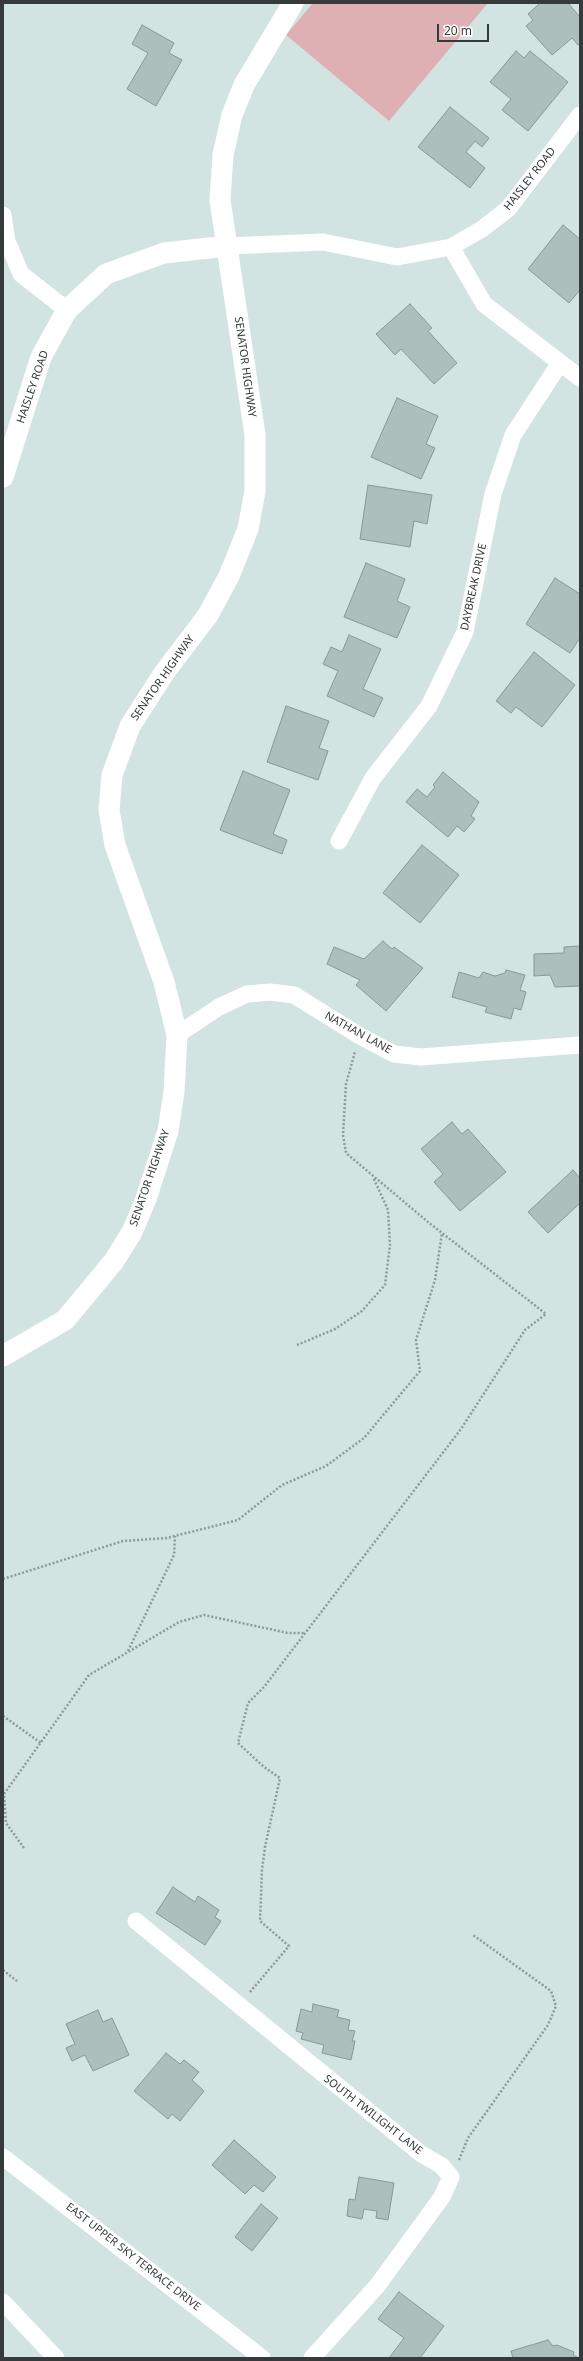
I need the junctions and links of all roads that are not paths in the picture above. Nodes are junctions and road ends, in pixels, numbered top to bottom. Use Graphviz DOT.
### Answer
graph roads {
  1 [pos="294,3"];
  2 [pos="580,115"];
  3 [pos="3,215"];
  4 [pos="227,246"];
  5 [pos="451,246"];
  6 [pos="67,310"];
  7 [pos="560,363"];
  8 [pos="580,378"];
  9 [pos="3,477"];
  10 [pos="339,841"];
  11 [pos="177,1035"];
  12 [pos="580,1045"];
  13 [pos="3,1356"];
  14 [pos="136,1921"];
  15 [pos="3,2157"];
  16 [pos="3,2302"];
  17 [pos="56,2358"];
  18 [pos="262,2358"];
  19 [pos="312,2358"];
  1 -- 4 [label="street, SENATOR HIGHWAY"];
  2 -- 5 [label="street, HAISLEY ROAD"];
  3 -- 6 [label="street"];
  4 -- 5 [label="street, HAISLEY ROAD"];
  4 -- 6 [label="street, HAISLEY ROAD"];
  4 -- 11 [label="street, SENATOR HIGHWAY"];
  5 -- 7 [label="street"];
  6 -- 9 [label="street, HAISLEY ROAD"];
  7 -- 8 [label="street"];
  7 -- 10 [label="street, DAYBREAK DRIVE"];
  11 -- 12 [label="street, NATHAN LANE"];
  11 -- 13 [label="street, SENATOR HIGHWAY"];
  14 -- 19 [label="street, SOUTH TWILIGHT LANE"];
  15 -- 18 [label="street, EAST UPPER SKY TERRACE DRIVE"];
  16 -- 17 [label="street"];
}
